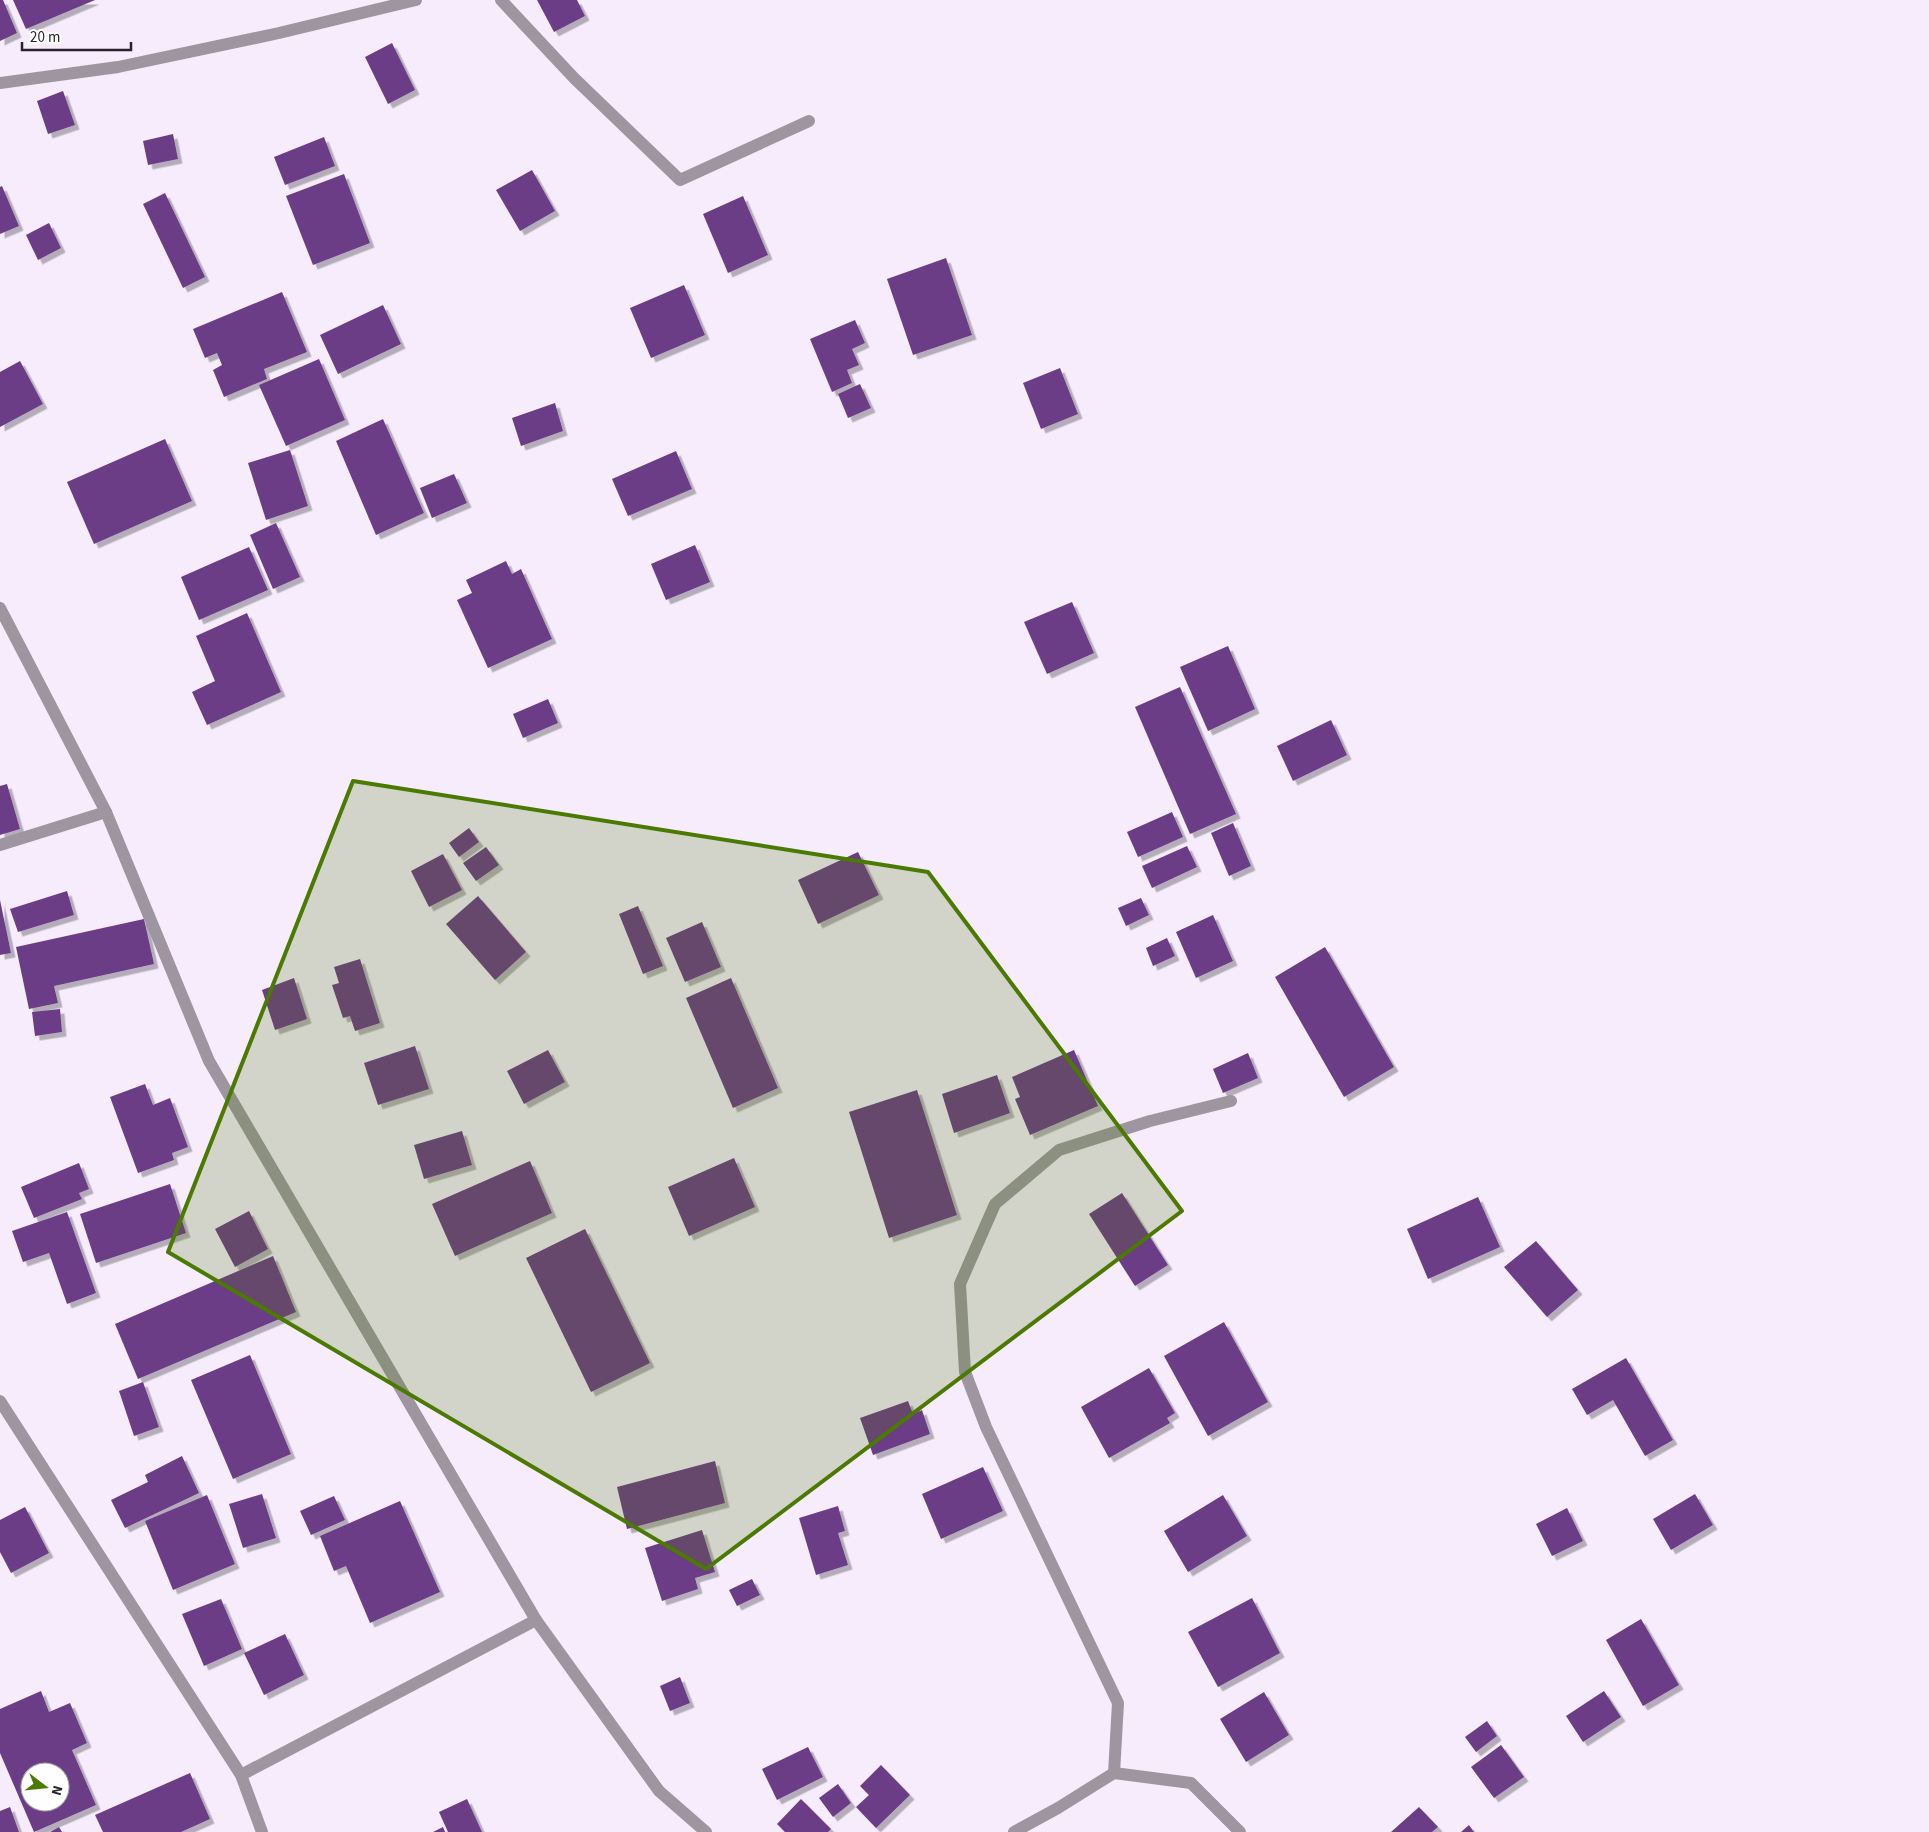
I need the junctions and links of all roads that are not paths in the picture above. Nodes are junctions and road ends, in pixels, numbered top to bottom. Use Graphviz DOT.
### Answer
graph roads {
  1 [pos="416,0"];
  2 [pos="501,0"];
  3 [pos="0,83"];
  4 [pos="809,121"];
  5 [pos="0,608"];
  6 [pos="106,812"];
  7 [pos="0,845"];
  8 [pos="1231,1101"];
  9 [pos="0,1401"];
  10 [pos="536,1620"];
  11 [pos="1114,1772"];
  12 [pos="241,1775"];
  13 [pos="262,1832"];
  14 [pos="706,1832"];
  15 [pos="1014,1832"];
  16 [pos="1240,1832"];
  1 -- 3 [label="street"];
  2 -- 4 [label="street"];
  5 -- 6 [label="street"];
  6 -- 7 [label="street"];
  6 -- 10 [label="street"];
  8 -- 11 [label="street"];
  9 -- 12 [label="street"];
  10 -- 12 [label="street"];
  10 -- 14 [label="street"];
  11 -- 15 [label="street"];
  11 -- 16 [label="street"];
  12 -- 13 [label="street"];
}
